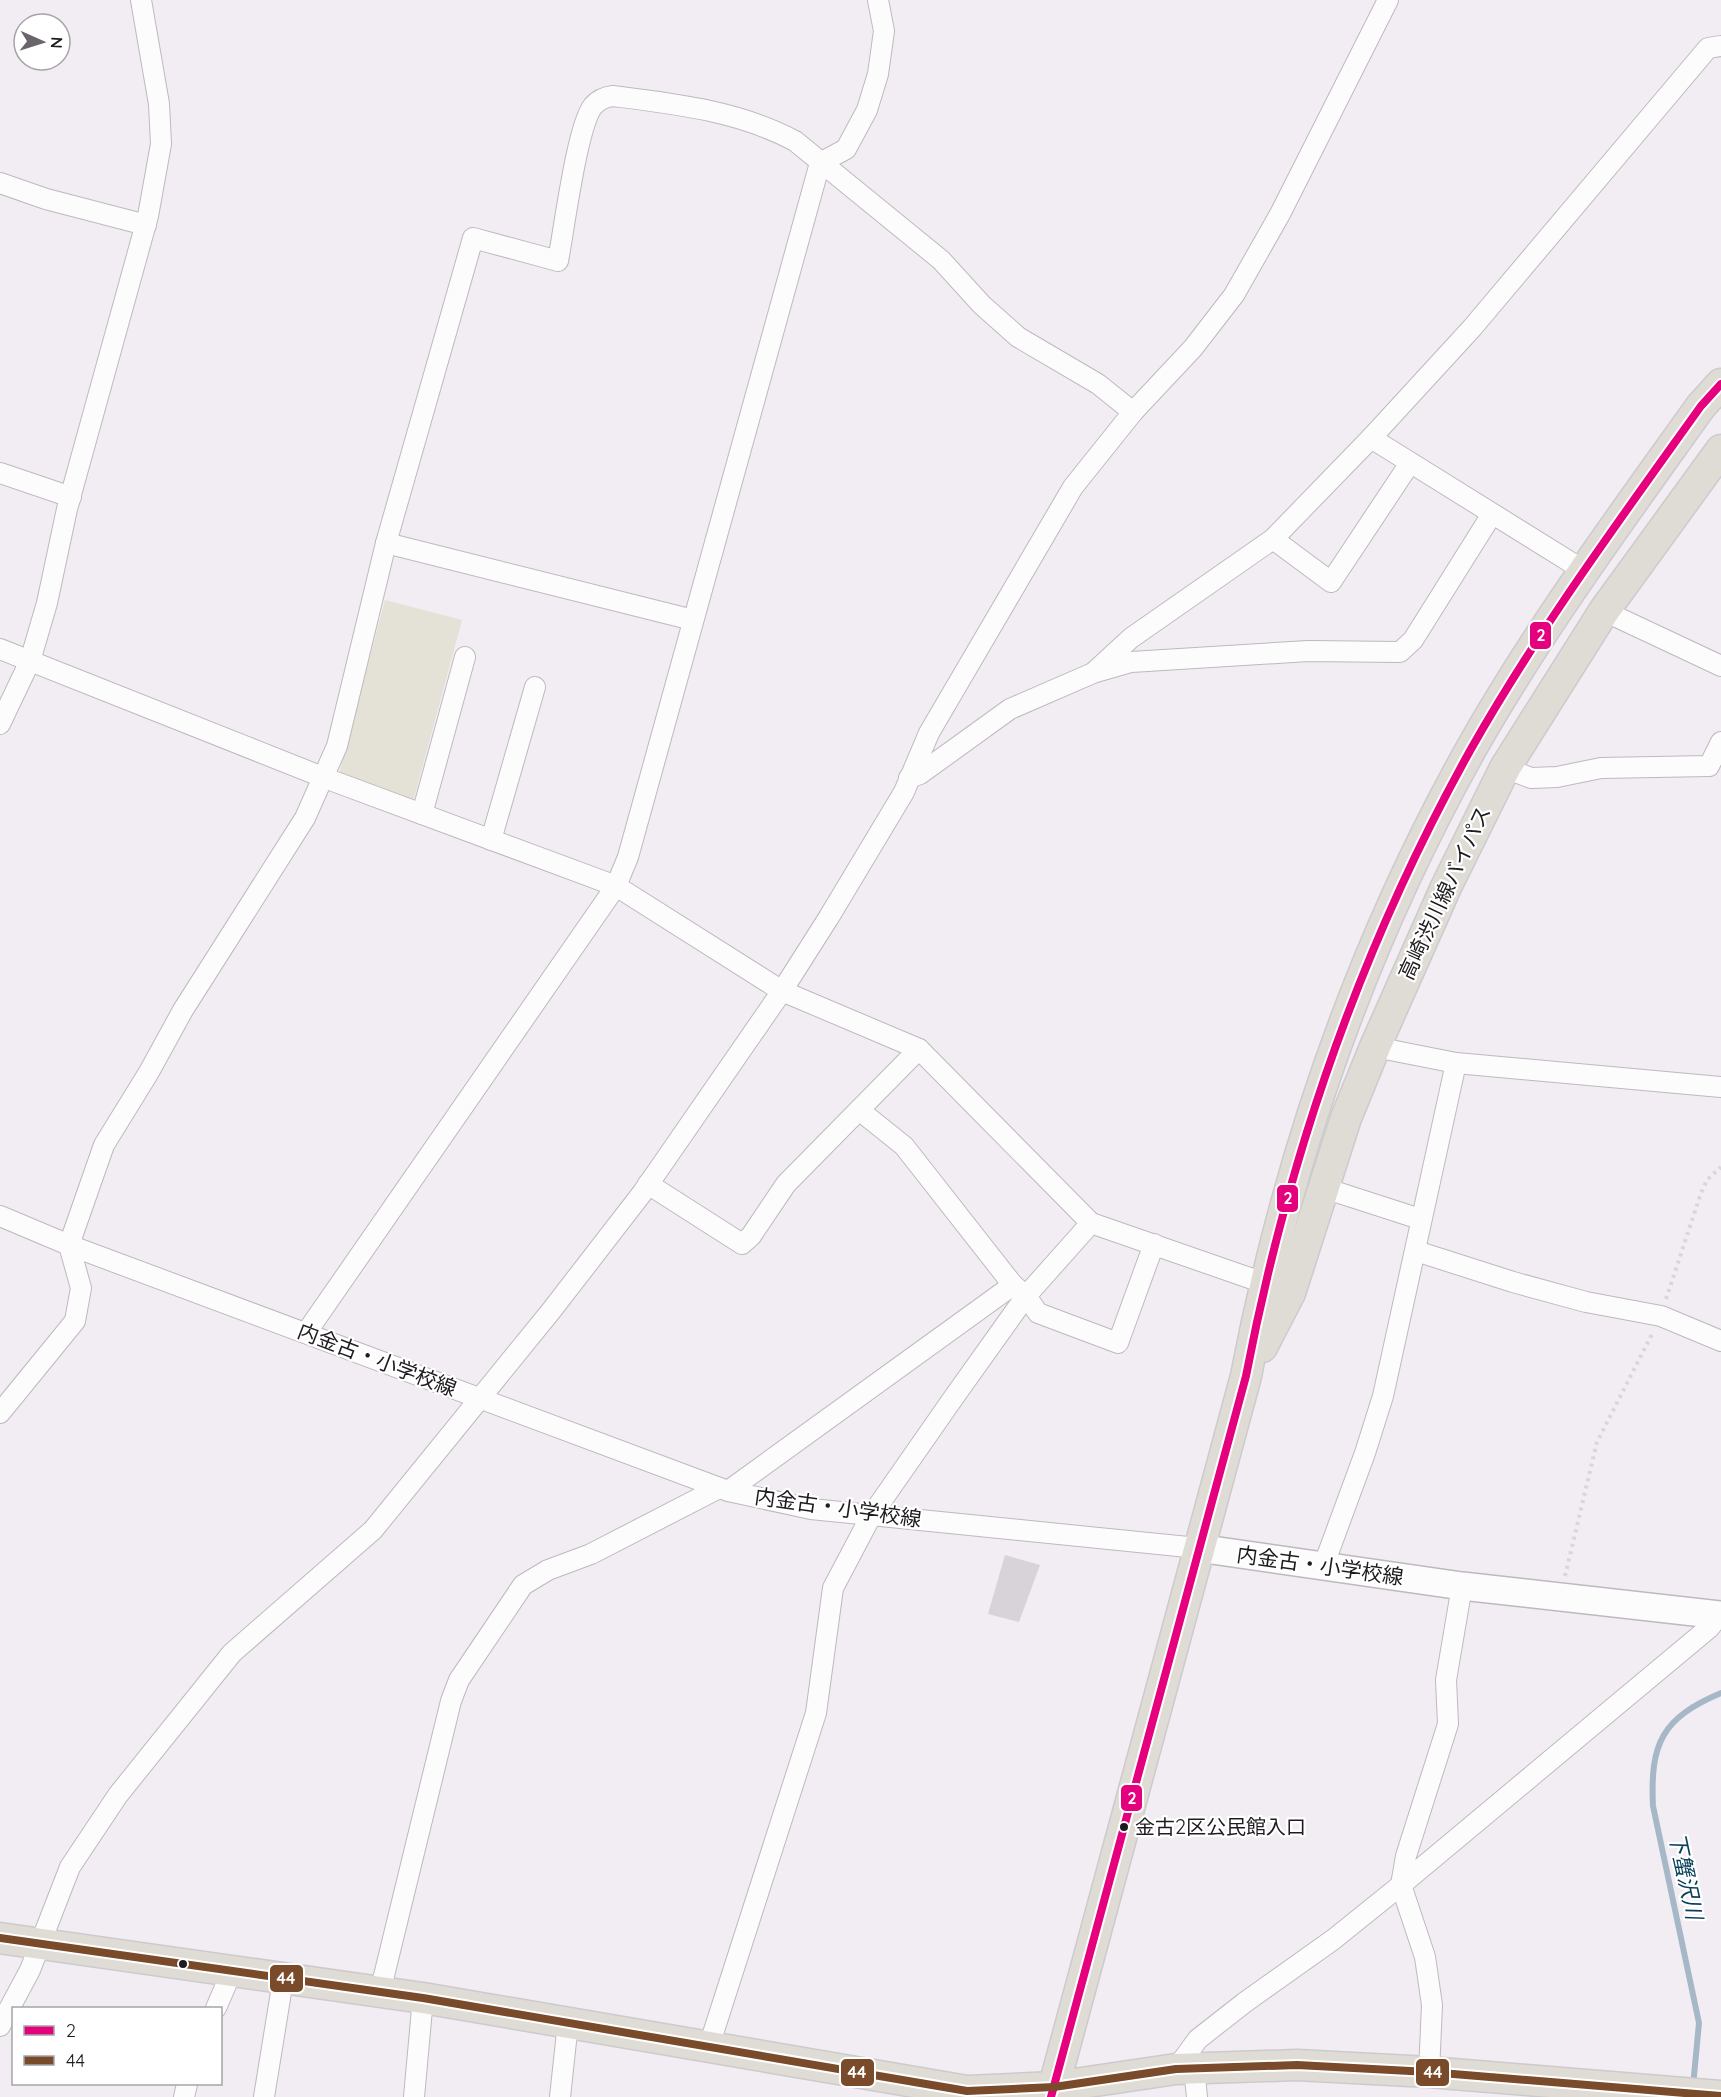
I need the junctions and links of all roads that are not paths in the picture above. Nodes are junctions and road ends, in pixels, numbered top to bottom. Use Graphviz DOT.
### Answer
graph roads {
  1 [pos="141,0"];
  2 [pos="878,0"];
  3 [pos="1388,0"];
  4 [pos="1721,46"];
  5 [pos="820,163"];
  6 [pos="0,183"];
  7 [pos="146,225"];
  8 [pos="1721,384"];
  9 [pos="1133,412"];
  10 [pos="1371,438"];
  11 [pos="1721,450"];
  12 [pos="1410,462"];
  13 [pos="0,473"];
  14 [pos="70,497"];
  15 [pos="1492,514"];
  16 [pos="1273,539"];
  17 [pos="386,543"];
  18 [pos="1583,570"];
  19 [pos="1604,611"];
  20 [pos="693,620"];
  21 [pos="0,649"];
  22 [pos="465,657"];
  23 [pos="30,661"];
  24 [pos="1721,666"];
  25 [pos="1093,673"];
  26 [pos="535,687"];
  27 [pos="0,724"];
  28 [pos="1721,742"];
  29 [pos="1505,768"];
  30 [pos="325,778"];
  31 [pos="909,778"];
  32 [pos="422,814"];
  33 [pos="491,840"];
  34 [pos="616,886"];
  35 [pos="782,991"];
  36 [pos="1375,1047"];
  37 [pos="919,1048"];
  38 [pos="1456,1062"];
  39 [pos="1721,1087"];
  40 [pos="859,1110"];
  41 [pos="648,1184"];
  42 [pos="1324,1188"];
  43 [pos="0,1216"];
  44 [pos="1420,1219"];
  45 [pos="1091,1222"];
  46 [pos="1154,1244"];
  47 [pos="69,1245"];
  48 [pos="1416,1251"];
  49 [pos="1264,1283"];
  50 [pos="1019,1290"];
  51 [pos="306,1333"];
  52 [pos="1721,1341"];
  53 [pos="1246,1376"];
  54 [pos="478,1398"];
  55 [pos="0,1413"];
  56 [pos="723,1489"];
  57 [pos="871,1516"];
  58 [pos="1198,1548"];
  59 [pos="1323,1567"];
  60 [pos="1462,1586"];
  61 [pos="1720,1616"];
  62 [pos="1401,1885"];
  63 [pos="0,1938"];
  64 [pos="39,1946"];
  65 [pos="232,1971"];
  66 [pos="283,1980"];
  67 [pos="380,1992"];
  68 [pos="423,1998"];
  69 [pos="216,2007"];
  70 [pos="568,2023"];
  71 [pos="0,2026"];
  72 [pos="709,2046"];
  73 [pos="1429,2072"];
  74 [pos="1189,2078"];
  75 [pos="1052,2092"];
  76 [pos="1716,2096"];
  77 [pos="264,2097"];
  78 [pos="414,2097"];
  79 [pos="561,2097"];
  1 -- 7 [label="street"];
  2 -- 5 [label="street"];
  3 -- 9 [label="street"];
  4 -- 10 [label="street"];
  5 -- 9 [label="street"];
  5 -- 17 [label="street"];
  5 -- 20 [label="street"];
  6 -- 7 [label="street"];
  7 -- 14 [label="street"];
  8 -- 18 [label="main road, 高崎渋川線バイパス"];
  9 -- 31 [label="street"];
  10 -- 12 [label="street"];
  10 -- 16 [label="street"];
  11 -- 19 [label="main road, 高崎渋川線バイパス"];
  12 -- 15 [label="street"];
  12 -- 16 [label="street"];
  13 -- 14 [label="street"];
  14 -- 23 [label="street"];
  15 -- 18 [label="street"];
  15 -- 25 [label="street"];
  16 -- 25 [label="street"];
  17 -- 20 [label="street"];
  17 -- 30 [label="street"];
  18 -- 49 [label="main road, 高崎渋川線バイパス"];
  19 -- 24 [label="street"];
  19 -- 29 [label="main road, 高崎渋川線バイパス"];
  20 -- 34 [label="street"];
  21 -- 23 [label="street"];
  22 -- 32 [label="street"];
  23 -- 27 [label="street"];
  23 -- 30 [label="street"];
  25 -- 31 [label="street"];
  26 -- 33 [label="street"];
  28 -- 29 [label="street"];
  29 -- 36 [label="main road, 高崎渋川線バイパス"];
  30 -- 32 [label="street"];
  30 -- 47 [label="street"];
  31 -- 35 [label="street"];
  32 -- 33 [label="street"];
  33 -- 34 [label="street"];
  34 -- 35 [label="street"];
  34 -- 51 [label="street"];
  35 -- 37 [label="street"];
  35 -- 41 [label="street"];
  36 -- 38 [label="street"];
  36 -- 42 [label="main road, 高崎渋川線バイパス"];
  37 -- 40 [label="street"];
  37 -- 45 [label="street"];
  38 -- 39 [label="street"];
  38 -- 44 [label="street"];
  40 -- 41 [label="street"];
  40 -- 50 [label="street"];
  41 -- 54 [label="street"];
  42 -- 44 [label="street"];
  42 -- 53 [label="main road, 高崎渋川線バイパス"];
  43 -- 47 [label="street, 内金古・小学校線"];
  44 -- 48 [label="street"];
  45 -- 46 [label="street"];
  45 -- 50 [label="street"];
  46 -- 49 [label="street"];
  46 -- 50 [label="street"];
  47 -- 51 [label="street, 内金古・小学校線"];
  47 -- 55 [label="street"];
  48 -- 52 [label="street"];
  48 -- 59 [label="street"];
  49 -- 53 [label="main road, 高崎渋川線バイパス"];
  50 -- 56 [label="street"];
  50 -- 57 [label="street"];
  51 -- 54 [label="street, 内金古・小学校線"];
  53 -- 58 [label="main road, 高崎渋川線バイパス"];
  54 -- 56 [label="street, 内金古・小学校線"];
  54 -- 64 [label="street"];
  56 -- 57 [label="street, 内金古・小学校線"];
  56 -- 67 [label="street"];
  57 -- 58 [label="street, 内金古・小学校線"];
  57 -- 72 [label="street"];
  58 -- 59 [label="street, 内金古・小学校線"];
  58 -- 75 [label="main road, 高崎渋川線バイパス"];
  59 -- 60 [label="street, 内金古・小学校線"];
  60 -- 61 [label="street, 内金古・小学校線"];
  60 -- 62 [label="street"];
  61 -- 62 [label="street"];
  62 -- 73 [label="street"];
  62 -- 74 [label="street"];
  63 -- 64 [label="main road"];
  64 -- 65 [label="main road"];
  64 -- 71 [label="street"];
  65 -- 66 [label="main road"];
  65 -- 69 [label="street"];
  66 -- 67 [label="main road"];
  66 -- 77 [label="street"];
  67 -- 68 [label="main road"];
  68 -- 70 [label="main road"];
  68 -- 78 [label="street"];
  70 -- 72 [label="main road"];
  70 -- 79 [label="street"];
  72 -- 75 [label="main road"];
  73 -- 74 [label="main road"];
  73 -- 76 [label="main road"];
  74 -- 75 [label="main road"];
}
